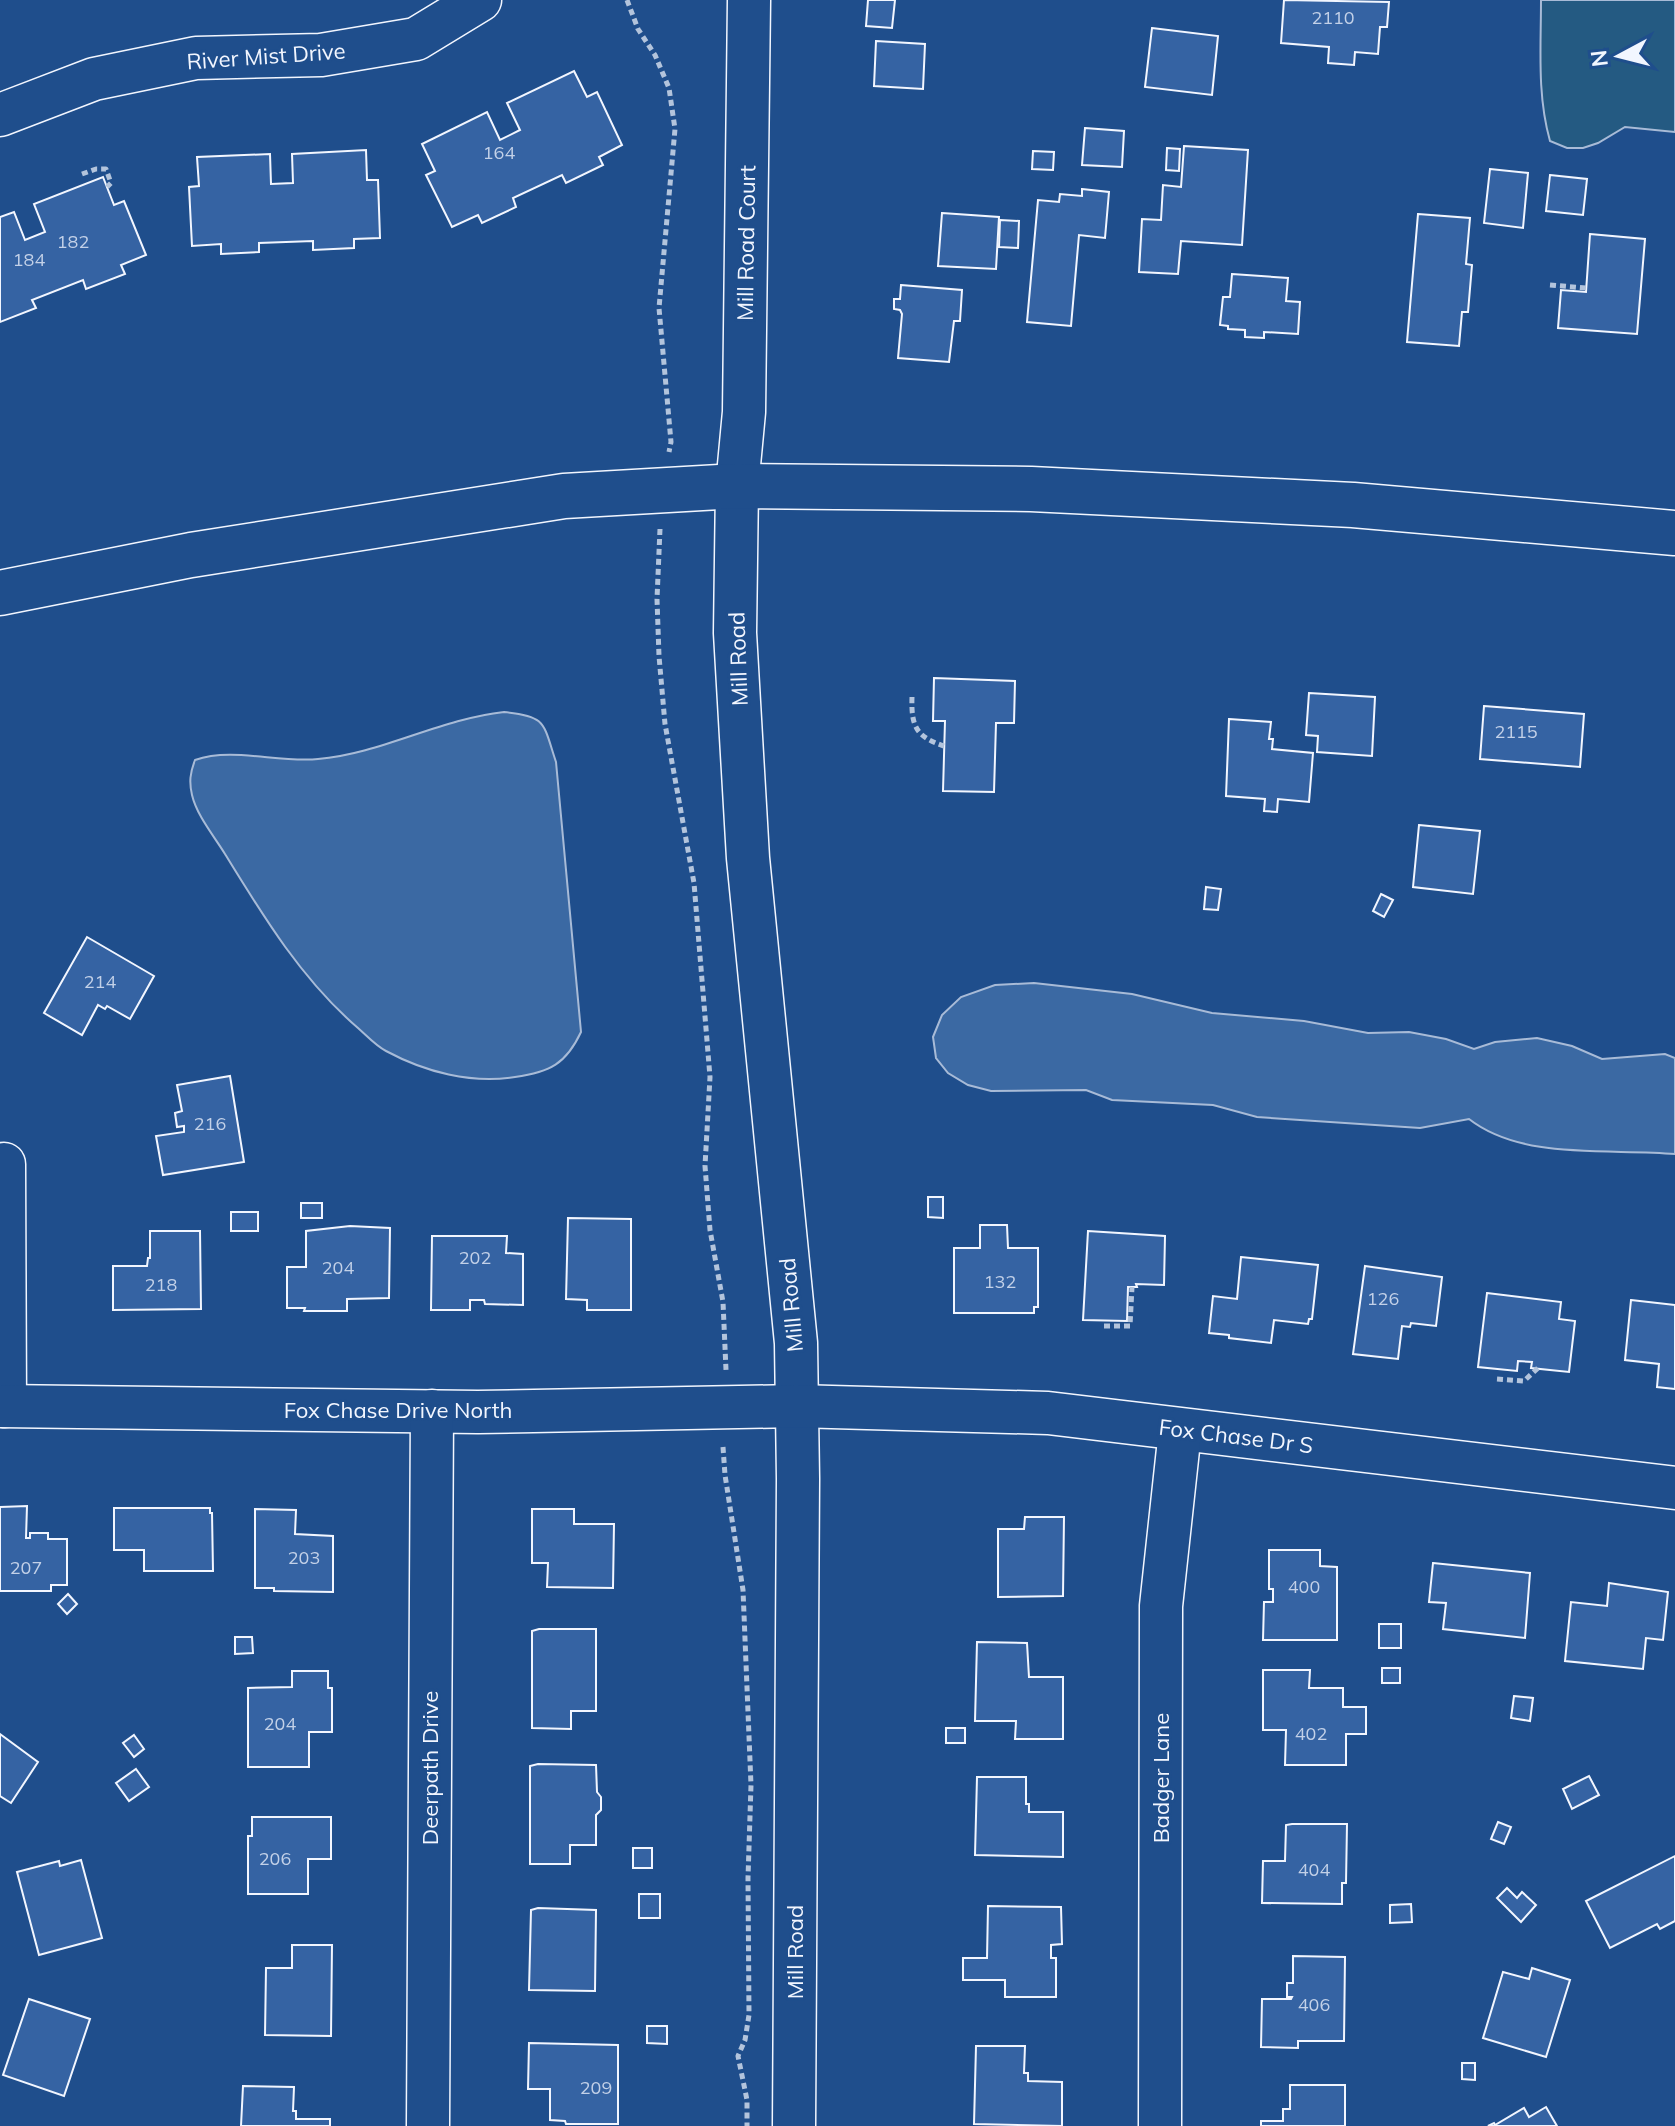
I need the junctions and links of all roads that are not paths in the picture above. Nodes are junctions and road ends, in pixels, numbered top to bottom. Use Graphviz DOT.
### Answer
graph roads {
  1 [pos="480,0"];
  2 [pos="749,0"];
  3 [pos="0,115"];
  4 [pos="737,486"];
  5 [pos="1675,533"];
  6 [pos="0,593"];
  7 [pos="4,1164"];
  8 [pos="2,1406"];
  9 [pos="796,1406"];
  10 [pos="432,1411"];
  11 [pos="1180,1431"];
  12 [pos="1675,1488"];
  13 [pos="428,2126"];
  14 [pos="794,2126"];
  15 [pos="1160,2126"];
  1 -- 3 [label="street, River Mist Drive"];
  2 -- 4 [label="street, Mill Road Court"];
  4 -- 5 [label="main road"];
  4 -- 6 [label="main road"];
  4 -- 9 [label="street, Mill Road"];
  7 -- 8 [label="street"];
  8 -- 10 [label="street, Fox Chase Drive North"];
  9 -- 10 [label="street, Fox Chase Drive North"];
  9 -- 11 [label="street, Fox Chase Dr S"];
  9 -- 14 [label="street, Mill Road"];
  10 -- 13 [label="street, Deerpath Drive"];
  11 -- 12 [label="street, Fox Chase Dr S"];
  11 -- 15 [label="street, Badger Lane"];
}
